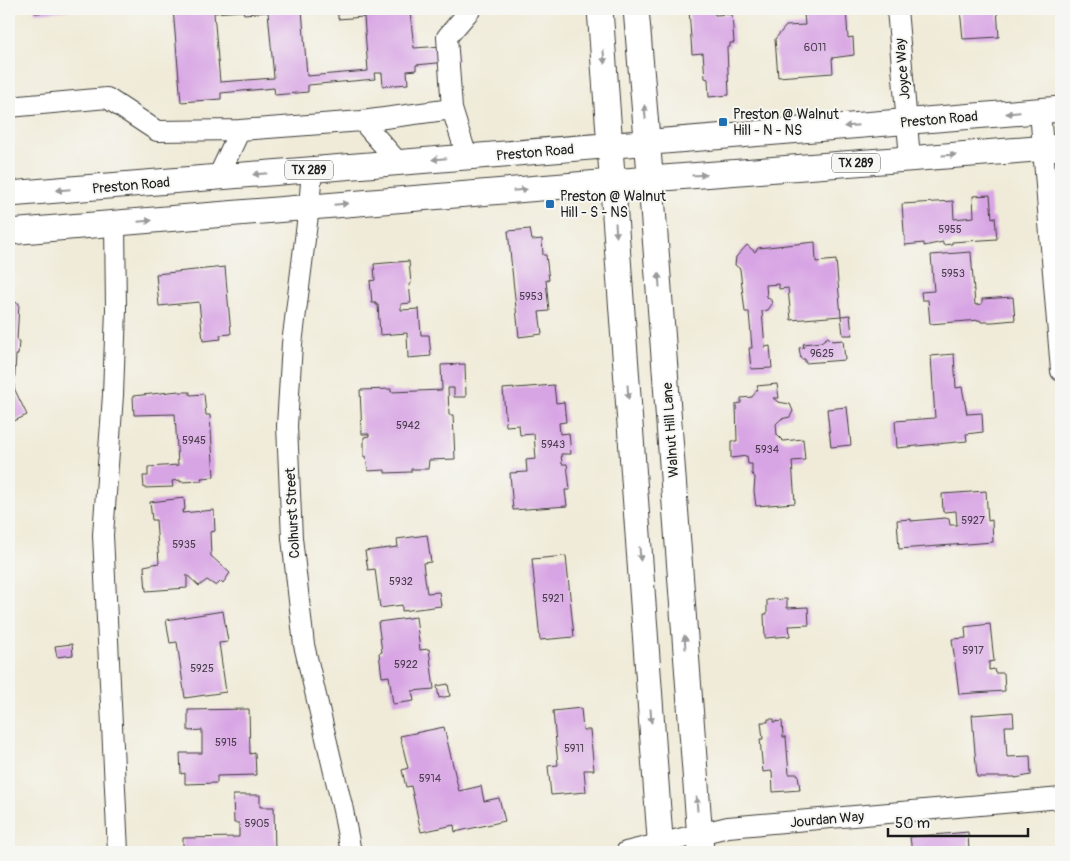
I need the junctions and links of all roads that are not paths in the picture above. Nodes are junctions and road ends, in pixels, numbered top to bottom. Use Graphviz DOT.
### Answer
graph roads {
  1 [pos="471,9"];
  2 [pos="600,9"];
  3 [pos="636,9"];
  4 [pos="897,9"];
  5 [pos="9,107"];
  6 [pos="452,109"];
  7 [pos="1051,110"];
  8 [pos="362,121"];
  9 [pos="907,122"];
  10 [pos="240,130"];
  11 [pos="648,142"];
  12 [pos="610,146"];
  13 [pos="1052,147"];
  14 [pos="467,157"];
  15 [pos="910,158"];
  16 [pos="399,163"];
  17 [pos="312,170"];
  18 [pos="218,177"];
  19 [pos="651,178"];
  20 [pos="612,182"];
  21 [pos="113,186"];
  22 [pos="9,194"];
  23 [pos="310,207"];
  24 [pos="115,223"];
  25 [pos="9,232"];
  26 [pos="1061,370"];
  27 [pos="1061,798"];
  28 [pos="700,843"];
  29 [pos="661,848"];
  30 [pos="118,852"];
  31 [pos="351,852"];
  32 [pos="626,852"];
  1 -- 6 [label="street"];
  2 -- 12 [label="main road, one-way"];
  11 -- 3 [label="main road, Walnut Hill Lane, one-way"];
  4 -- 9 [label="street, Joyce Way"];
  5 -- 10 [label="street"];
  6 -- 8 [label="street"];
  6 -- 14 [label="street"];
  7 -- 9 [label="main road, Preston Road / TX 289, one-way"];
  7 -- 13 [label="street"];
  8 -- 10 [label="street"];
  8 -- 16 [label="street"];
  9 -- 11 [label="main road, Preston Road / TX 289, one-way"];
  9 -- 15 [label="street, Joyce Way"];
  10 -- 18 [label="street"];
  11 -- 12 [label="main road, Preston Road / TX 289"];
  11 -- 19 [label="main road, Walnut Hill Lane"];
  12 -- 14 [label="main road, Preston Road / TX 289"];
  12 -- 20 [label="main road"];
  15 -- 13 [label="main road, TX 289, one-way"];
  13 -- 26 [label="street"];
  14 -- 16 [label="main road, Preston Road / TX 289, one-way"];
  19 -- 15 [label="main road, TX 289, one-way"];
  16 -- 17 [label="main road, Preston Road / TX 289"];
  17 -- 18 [label="main road, Preston Road / TX 289, one-way"];
  17 -- 23 [label="street, Colhurst Street"];
  18 -- 21 [label="main road, Preston Road / TX 289"];
  19 -- 20 [label="main road, TX 289"];
  28 -- 19 [label="main road, Walnut Hill Lane, one-way"];
  23 -- 20 [label="main road, TX 289, one-way"];
  20 -- 29 [label="main road, one-way"];
  21 -- 22 [label="main road, Preston Road / TX 289, one-way"];
  21 -- 24 [label="main road"];
  24 -- 23 [label="main road, TX 289, one-way"];
  23 -- 31 [label="street, Colhurst Street"];
  24 -- 25 [label="main road, TX 289"];
  24 -- 30 [label="street"];
  27 -- 28 [label="street, Jourdan Way"];
  28 -- 29 [label="street, Jourdan Way"];
  29 -- 32 [label="street, Jourdan Way"];
}
